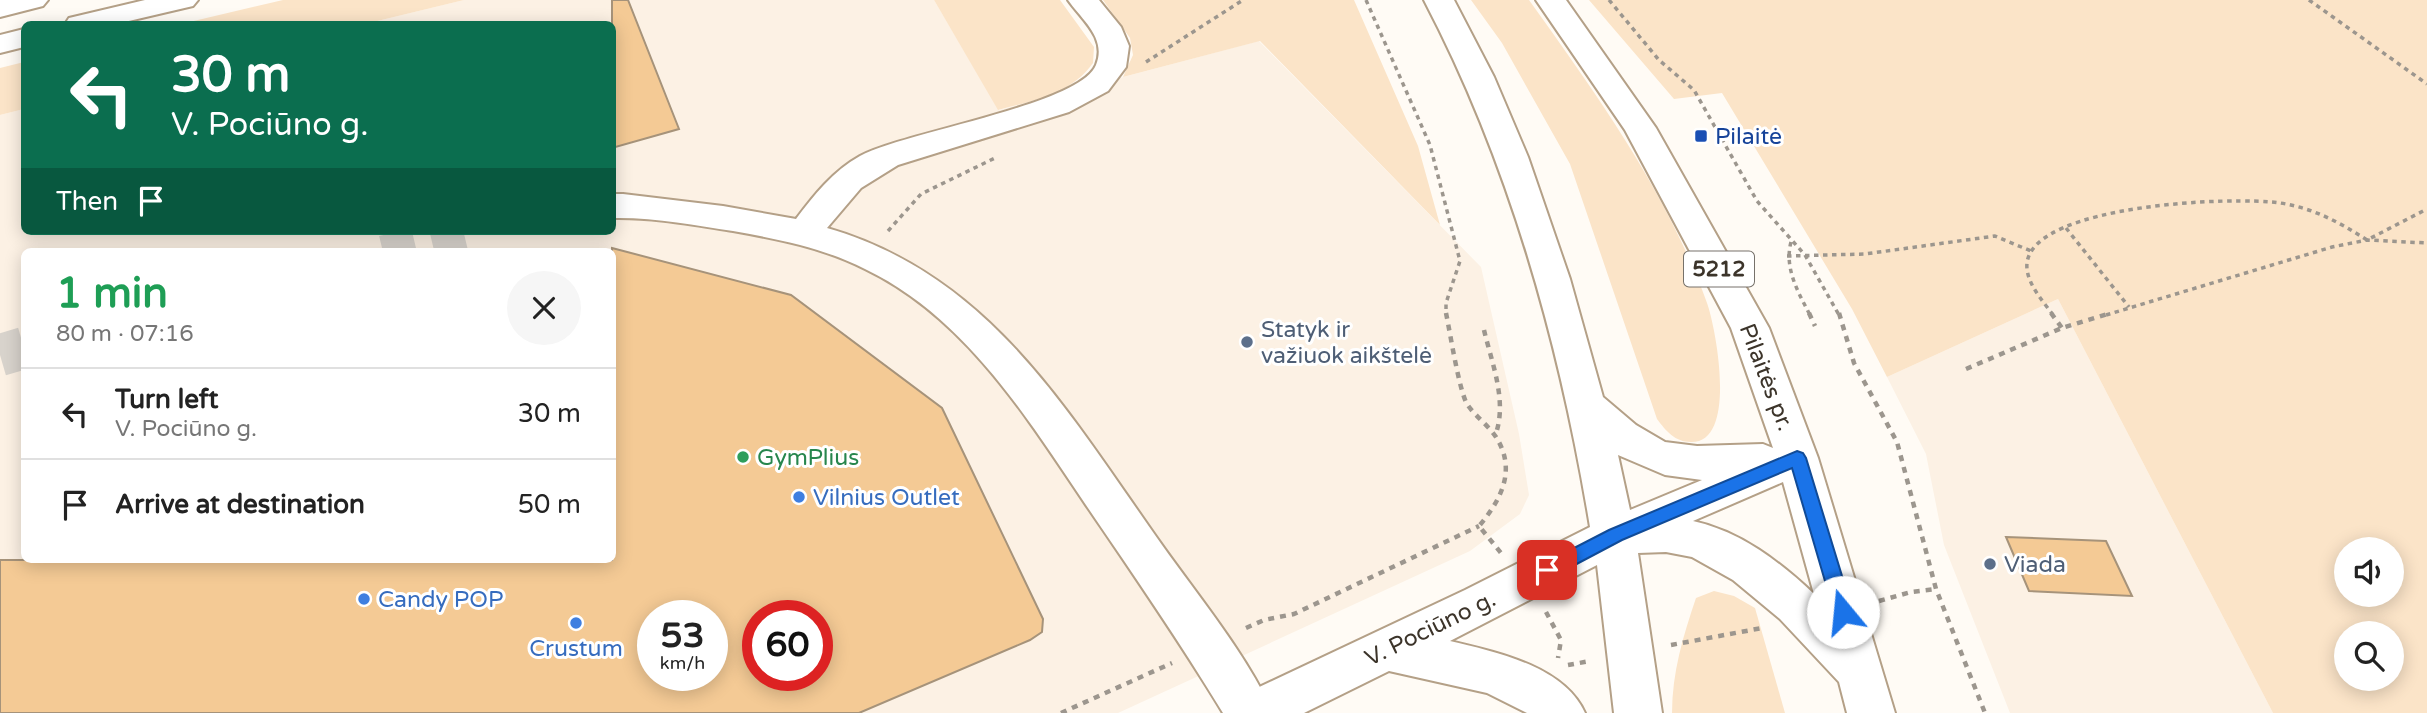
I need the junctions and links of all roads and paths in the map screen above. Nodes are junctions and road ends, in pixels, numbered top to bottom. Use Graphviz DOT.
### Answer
graph roads {
  1 [pos="33,0"];
  2 [pos="183,0"];
  3 [pos="1083,0"];
  4 [pos="1366,0"];
  5 [pos="1439,0"];
  6 [pos="1550,0"];
  7 [pos="1609,0"];
  8 [pos="2309,0"];
  9 [pos="0,8"];
  10 [pos="93,21"];
  11 [pos="21,39"];
  12 [pos="0,44"];
  13 [pos="2427,84"];
  14 [pos="616,206"];
  15 [pos="2427,209"];
  16 [pos="2066,228"];
  17 [pos="804,233"];
  18 [pos="2367,240"];
  19 [pos="1791,242"];
  20 [pos="2427,243"];
  21 [pos="2031,251"];
  22 [pos="1787,256"];
  23 [pos="1806,256"];
  24 [pos="2129,307"];
  25 [pos="1815,326"];
  26 [pos="2062,328"];
  27 [pos="1484,330"];
  28 [pos="1966,369"];
  29 [pos="1587,406"];
  30 [pos="1495,436"];
  31 [pos="1797,458"];
  32 [pos="1479,526"];
  33 [pos="1615,535"];
  34 [pos="1524,582"];
  35 [pos="1936,589"];
  36 [pos="1827,616"];
  37 [pos="1208,646"];
  38 [pos="1387,650"];
  39 [pos="1632,653"];
  40 [pos="1551,692"];
  41 [pos="1865,692"];
  42 [pos="1061,713"];
  43 [pos="1249,713"];
  44 [pos="1255,713"];
  45 [pos="1638,713"];
  46 [pos="1985,713"];
  1 -- 9 [label="main road"];
  2 -- 10 [label="main road"];
  3 -- 17 [label="main road"];
  4 -- 30 [label="path"];
  5 -- 29 [label="main road"];
  6 -- 31 [label="main road, Pilaitės pr. / 5212"];
  7 -- 19 [label="path"];
  8 -- 13 [label="path"];
  11 -- 12 [label="main road"];
  14 -- 17 [label="main road"];
  15 -- 18 [label="path"];
  16 -- 18 [label="path"];
  16 -- 21 [label="path"];
  16 -- 24 [label="path"];
  17 -- 37 [label="main road"];
  18 -- 20 [label="path"];
  18 -- 24 [label="path"];
  19 -- 22 [label="path"];
  19 -- 23 [label="path"];
  21 -- 23 [label="path"];
  21 -- 26 [label="path"];
  22 -- 23 [label="path"];
  22 -- 25 [label="path"];
  23 -- 35 [label="path"];
  24 -- 26 [label="path"];
  26 -- 28 [label="path"];
  27 -- 30 [label="path"];
  29 -- 31 [label="main road"];
  29 -- 33 [label="main road"];
  30 -- 32 [label="path"];
  31 -- 33 [label="main road, V. Pociūno g."];
  31 -- 36 [label="main road, Pilaitės pr. / 5212"];
  32 -- 34 [label="path"];
  32 -- 37 [label="path"];
  33 -- 34 [label="main road, V. Pociūno g."];
  33 -- 36 [label="main road"];
  33 -- 39 [label="main road"];
  34 -- 38 [label="main road, V. Pociūno g."];
  34 -- 40 [label="path"];
  35 -- 36 [label="path"];
  35 -- 46 [label="path"];
  36 -- 39 [label="path"];
  36 -- 41 [label="main road"];
  37 -- 42 [label="path"];
  37 -- 43 [label="main road"];
  38 -- 40 [label="main road"];
  38 -- 44 [label="main road, V. Pociūno g."];
  39 -- 40 [label="path"];
  39 -- 45 [label="main road"];
}
